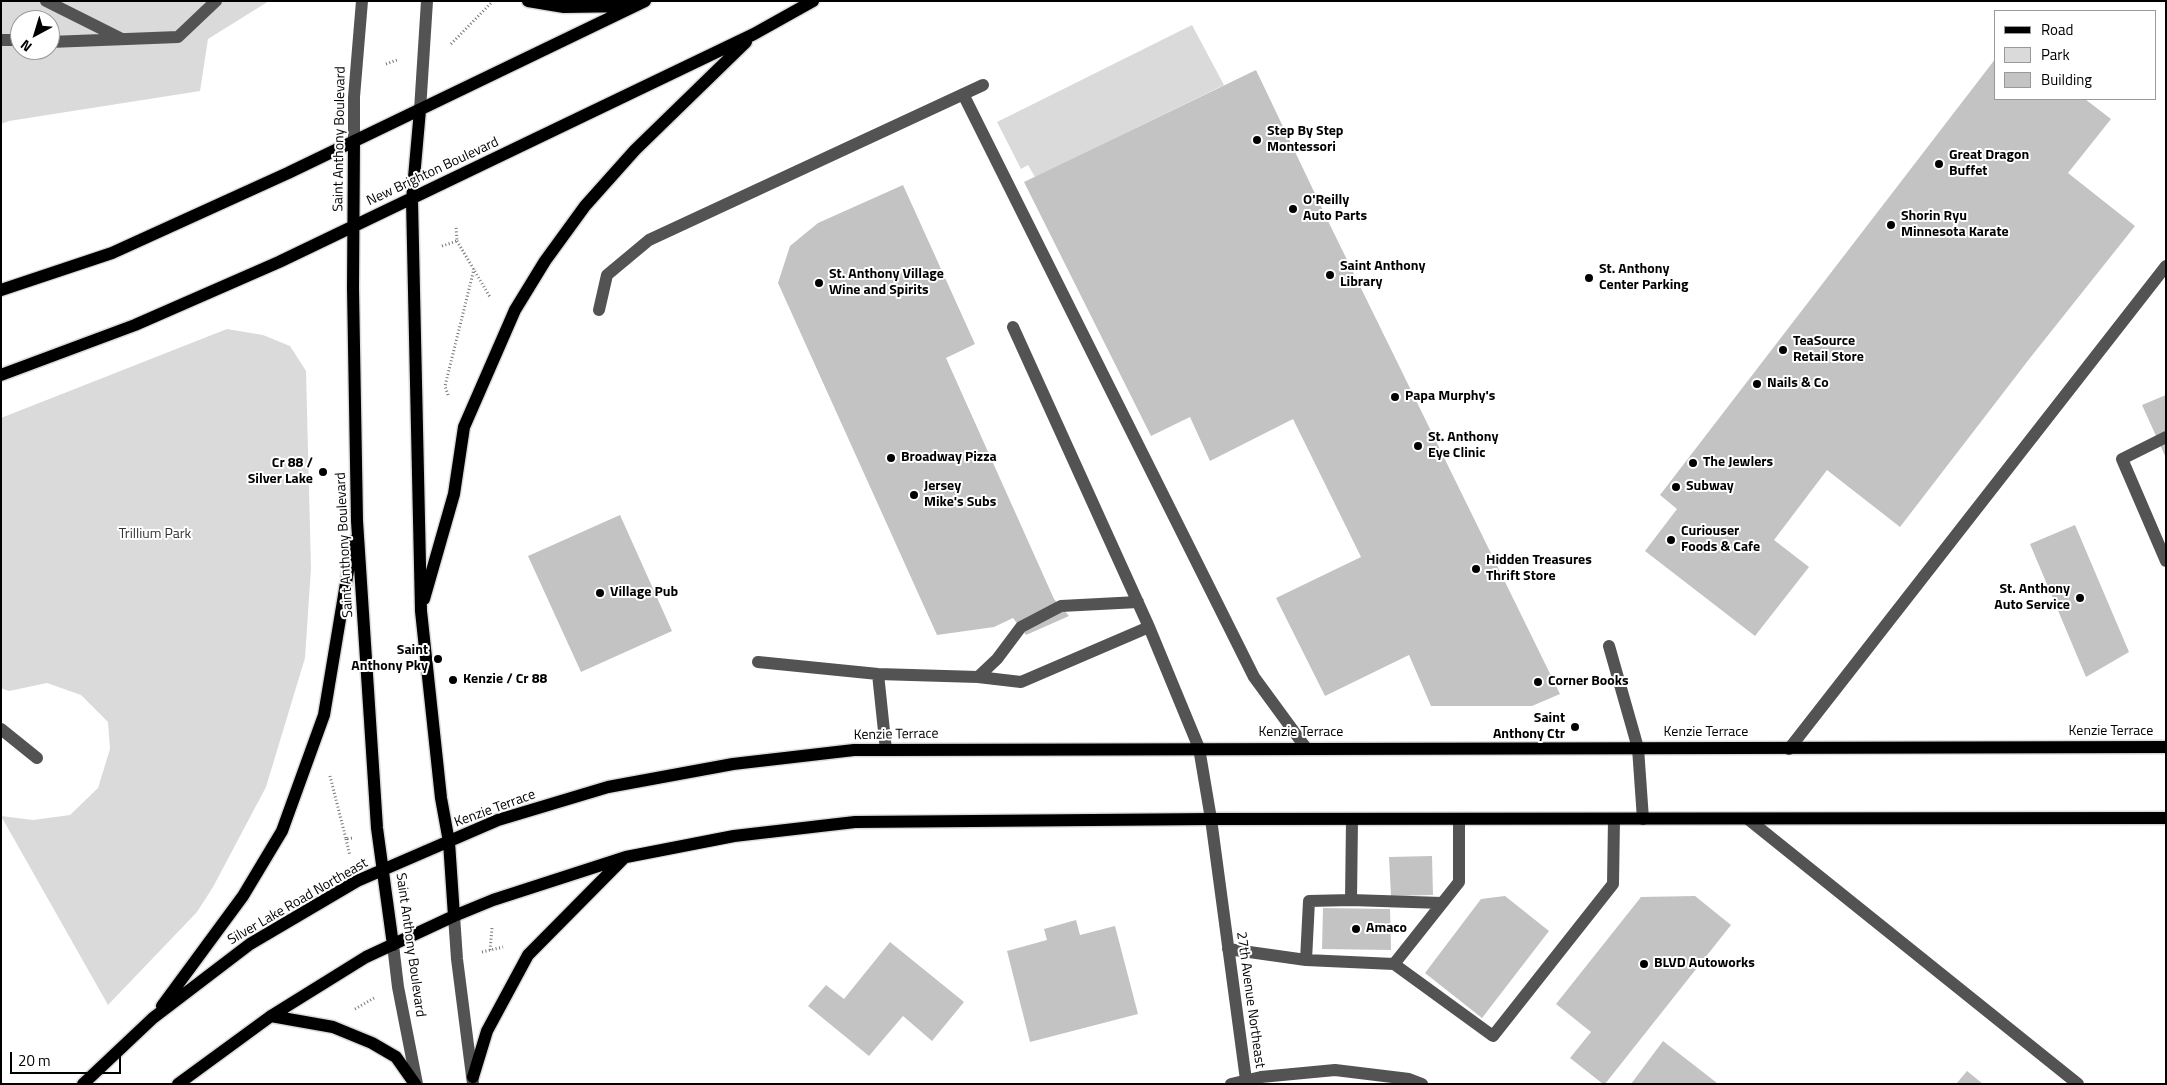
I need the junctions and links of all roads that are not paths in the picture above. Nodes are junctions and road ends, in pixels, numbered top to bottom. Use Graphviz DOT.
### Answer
graph roads {
  1 [pos="46,1"];
  2 [pos="216,1"];
  3 [pos="362,1"];
  4 [pos="427,1"];
  5 [pos="528,1"];
  6 [pos="814,1"];
  7 [pos="641,4"];
  8 [pos="754,34"];
  9 [pos="123,39"];
  10 [pos="60,42"];
  11 [pos="983,85"];
  12 [pos="963,94"];
  13 [pos="420,110"];
  14 [pos="354,141"];
  15 [pos="412,200"];
  16 [pos="353,226"];
  17 [pos="2166,266"];
  18 [pos="1,290"];
  19 [pos="599,310"];
  20 [pos="1013,327"];
  21 [pos="1,375"];
  22 [pos="2166,437"];
  23 [pos="357,521"];
  24 [pos="2166,561"];
  25 [pos="1138,602"];
  26 [pos="421,610"];
  27 [pos="1149,627"];
  28 [pos="1609,646"];
  29 [pos="758,662"];
  30 [pos="878,674"];
  31 [pos="978,677"];
  32 [pos="1,730"];
  33 [pos="2166,747"];
  34 [pos="1199,748"];
  35 [pos="1306,748"];
  36 [pos="1638,748"];
  37 [pos="1789,749"];
  38 [pos="886,750"];
  39 [pos="37,758"];
  40 [pos="2166,818"];
  41 [pos="1614,819"];
  42 [pos="1643,819"];
  43 [pos="1748,819"];
  44 [pos="1211,820"];
  45 [pos="1352,820"];
  46 [pos="1459,820"];
  47 [pos="449,842"];
  48 [pos="626,857"];
  49 [pos="384,870"];
  50 [pos="1351,900"];
  51 [pos="1442,903"];
  52 [pos="454,916"];
  53 [pos="393,945"];
  54 [pos="1228,949"];
  55 [pos="1306,960"];
  56 [pos="1394,964"];
  57 [pos="271,1016"];
  58 [pos="153,1018"];
  59 [pos="1335,1070"];
  60 [pos="1246,1080"];
  61 [pos="473,1081"];
  62 [pos="84,1084"];
  63 [pos="178,1084"];
  64 [pos="416,1084"];
  65 [pos="1231,1084"];
  66 [pos="1336,1084"];
  67 [pos="1422,1084"];
  68 [pos="2078,1084"];
  1 -- 9 [label="street"];
  2 -- 9 [label="street"];
  3 -- 14 [label="street, Saint Anthony Boulevard"];
  4 -- 13 [label="street"];
  5 -- 7 [label="main road"];
  6 -- 8 [label="main road, New Brighton Boulevard"];
  7 -- 13 [label="main road"];
  8 -- 15 [label="main road, New Brighton Boulevard"];
  8 -- 26 [label="main road"];
  9 -- 10 [label="street"];
  11 -- 12 [label="street"];
  12 -- 19 [label="street"];
  12 -- 35 [label="street"];
  13 -- 14 [label="main road"];
  13 -- 15 [label="main road"];
  14 -- 16 [label="main road, Saint Anthony Boulevard"];
  14 -- 18 [label="main road"];
  15 -- 16 [label="main road, New Brighton Boulevard"];
  15 -- 26 [label="main road"];
  16 -- 21 [label="main road, New Brighton Boulevard"];
  16 -- 23 [label="main road, Saint Anthony Boulevard"];
  17 -- 37 [label="street"];
  20 -- 25 [label="street, 27th Avenue Northeast"];
  22 -- 24 [label="street"];
  23 -- 49 [label="main road, Saint Anthony Boulevard"];
  23 -- 58 [label="main road"];
  25 -- 27 [label="street, 27th Avenue Northeast"];
  25 -- 31 [label="street"];
  26 -- 47 [label="main road"];
  27 -- 31 [label="street"];
  27 -- 34 [label="street, 27th Avenue Northeast"];
  28 -- 36 [label="street"];
  29 -- 30 [label="street"];
  30 -- 31 [label="street"];
  30 -- 38 [label="street"];
  32 -- 39 [label="street"];
  33 -- 37 [label="main road, Kenzie Terrace"];
  34 -- 35 [label="main road, Kenzie Terrace"];
  34 -- 38 [label="main road, Kenzie Terrace"];
  34 -- 44 [label="street, 27th Avenue Northeast"];
  35 -- 36 [label="main road, Kenzie Terrace"];
  36 -- 37 [label="main road, Kenzie Terrace"];
  36 -- 42 [label="street"];
  38 -- 47 [label="main road, Kenzie Terrace"];
  40 -- 43 [label="main road"];
  41 -- 42 [label="main road"];
  41 -- 46 [label="main road"];
  41 -- 56 [label="street"];
  42 -- 43 [label="main road"];
  43 -- 68 [label="street"];
  44 -- 45 [label="main road"];
  44 -- 48 [label="main road"];
  44 -- 54 [label="street, 27th Avenue Northeast"];
  45 -- 46 [label="main road"];
  45 -- 50 [label="street"];
  46 -- 51 [label="street"];
  47 -- 49 [label="main road, Silver Lake Road Northeast"];
  47 -- 52 [label="main road"];
  48 -- 52 [label="main road"];
  48 -- 61 [label="main road"];
  49 -- 53 [label="main road, Saint Anthony Boulevard"];
  49 -- 58 [label="main road, Silver Lake Road Northeast"];
  50 -- 51 [label="street"];
  50 -- 55 [label="street"];
  51 -- 56 [label="street"];
  52 -- 53 [label="main road"];
  52 -- 61 [label="street"];
  53 -- 57 [label="main road"];
  53 -- 64 [label="street, Saint Anthony Boulevard"];
  54 -- 55 [label="street"];
  54 -- 60 [label="street, 27th Avenue Northeast"];
  55 -- 56 [label="street"];
  57 -- 63 [label="main road"];
  57 -- 64 [label="main road"];
  58 -- 62 [label="main road, Silver Lake Road Northeast"];
  59 -- 60 [label="street, 27th Avenue Northeast"];
  59 -- 66 [label="street"];
  59 -- 67 [label="street, 27th Avenue Northeast"];
  60 -- 65 [label="street"];
}
